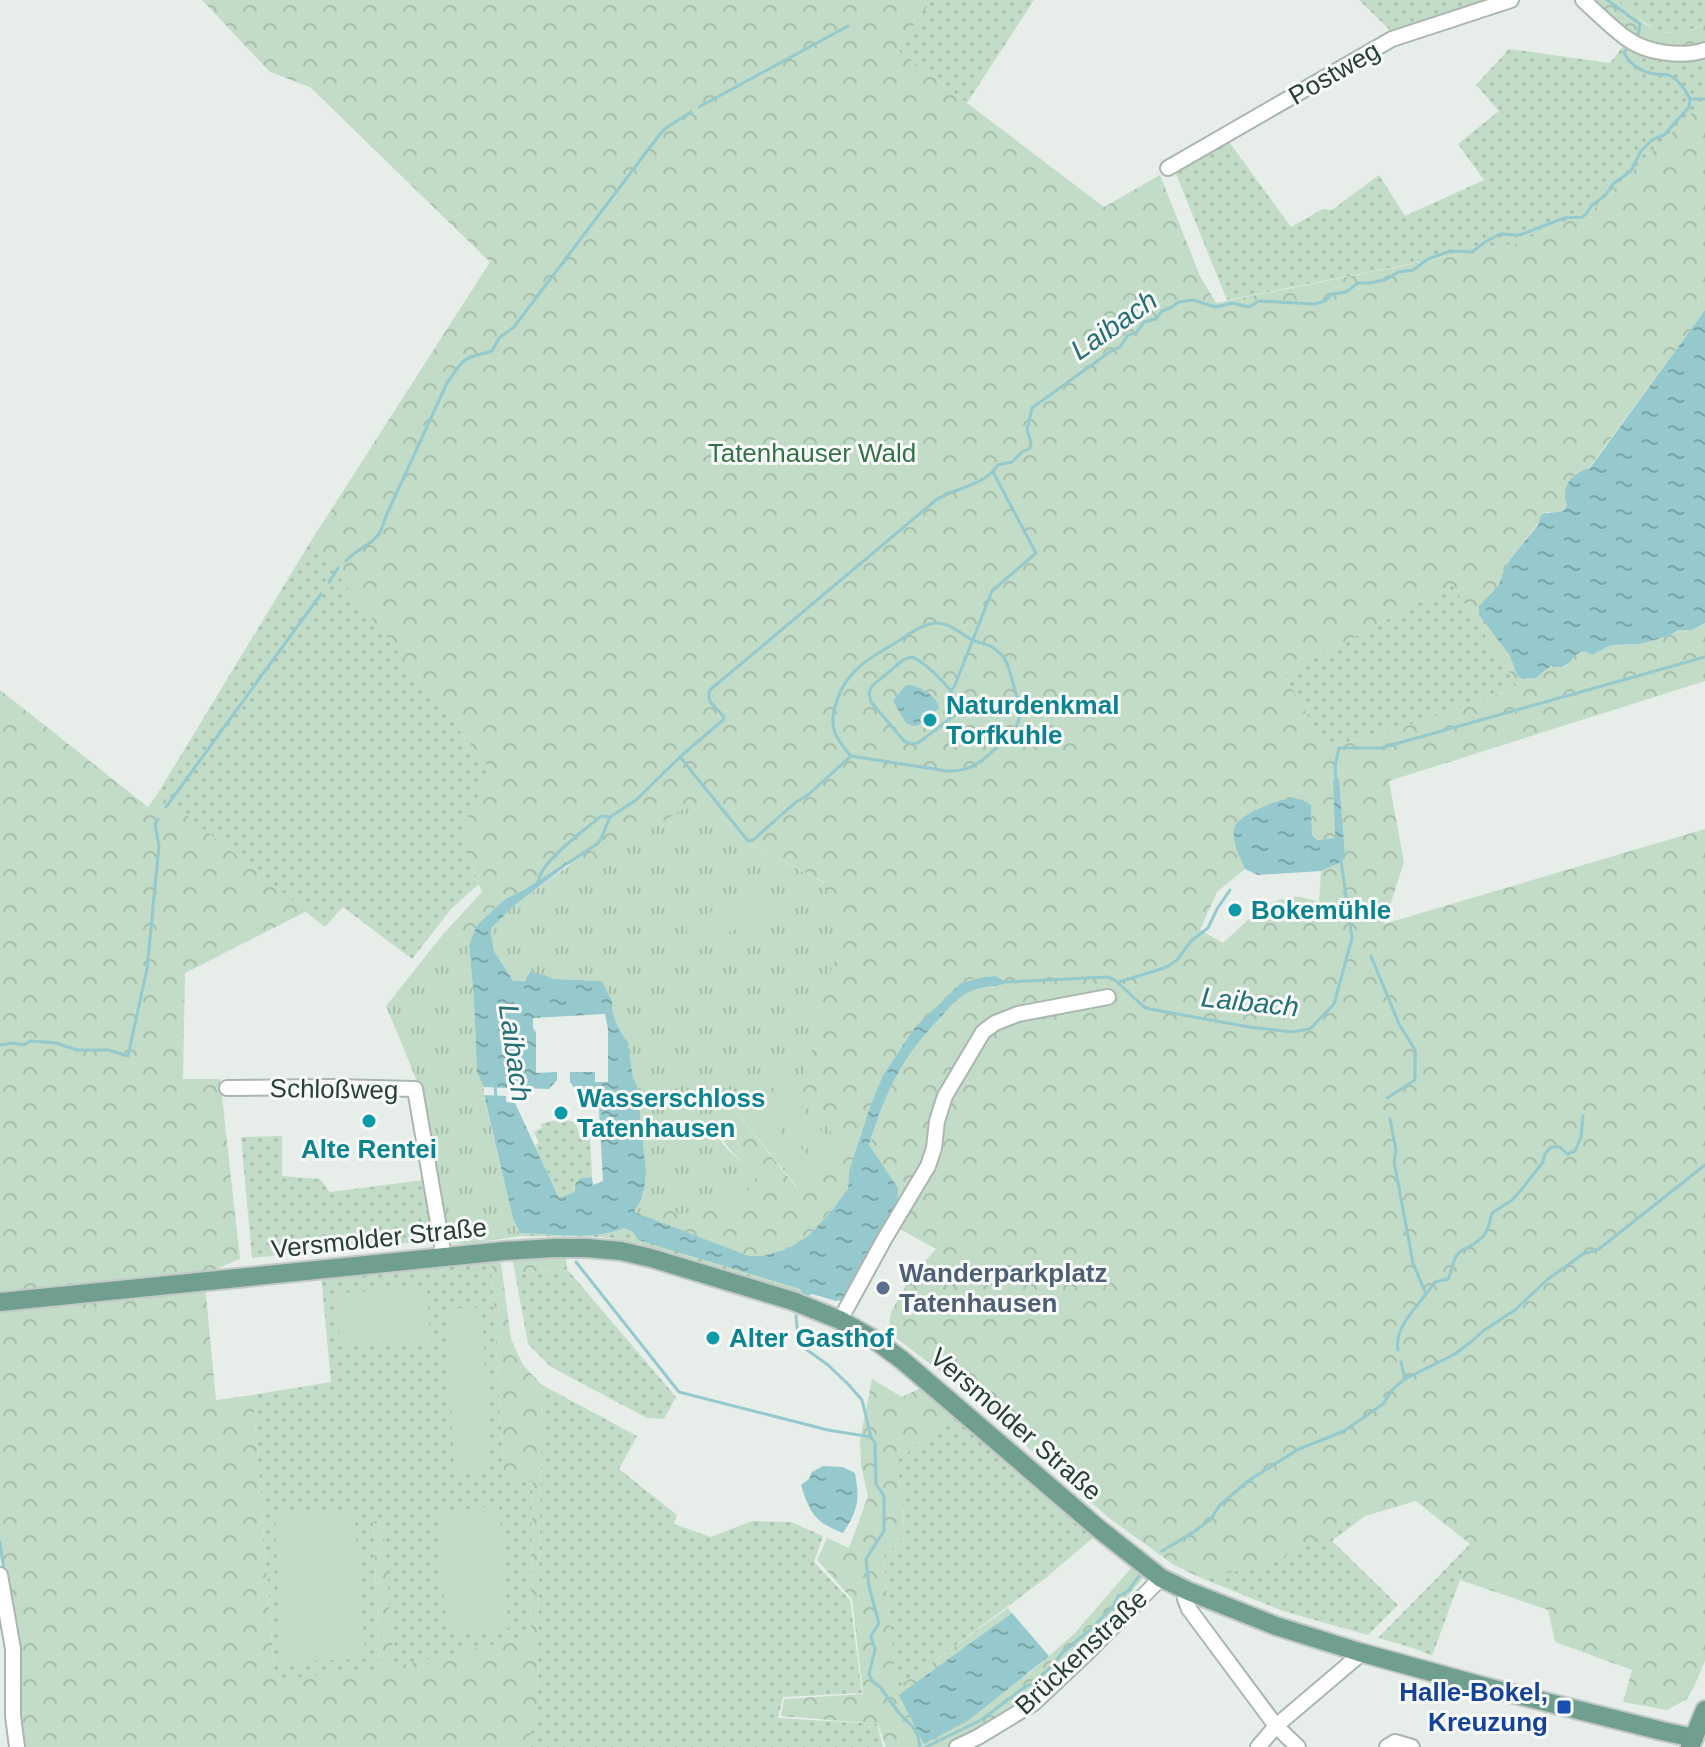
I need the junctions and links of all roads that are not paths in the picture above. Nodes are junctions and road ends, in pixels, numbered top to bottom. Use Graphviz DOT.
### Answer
graph roads {
  1 [pos="1511,0"];
  2 [pos="1583,0"];
  3 [pos="1705,50"];
  4 [pos="1168,168"];
  5 [pos="1108,997"];
  6 [pos="227,1088"];
  7 [pos="444,1257"];
  8 [pos="0,1302"];
  9 [pos="840,1320"];
  10 [pos="0,1575"];
  11 [pos="1161,1578"];
  12 [pos="1188,1591"];
  13 [pos="1359,1652"];
  14 [pos="1705,1710"];
  15 [pos="1276,1726"];
  16 [pos="1696,1741"];
  17 [pos="17,1747"];
  18 [pos="957,1747"];
  19 [pos="1258,1747"];
  20 [pos="1298,1747"];
  21 [pos="1387,1747"];
  22 [pos="1412,1747"];
  1 -- 4 [label="street, Postweg"];
  2 -- 3 [label="street"];
  5 -- 9 [label="street"];
  6 -- 7 [label="street, Schloßweg"];
  7 -- 8 [label="main road, Versmolder Straße"];
  7 -- 9 [label="main road, Versmolder Straße"];
  9 -- 11 [label="main road, Versmolder Straße"];
  10 -- 17 [label="street"];
  11 -- 12 [label="main road, Versmolder Straße"];
  11 -- 18 [label="street, Brückenstraße"];
  12 -- 13 [label="main road, Versmolder Straße"];
  12 -- 15 [label="street"];
  13 -- 15 [label="street"];
  13 -- 16 [label="main road, Versmolder Straße"];
  14 -- 16 [label="main road"];
  15 -- 19 [label="street"];
  15 -- 20 [label="street"];
  21 -- 22 [label="street"];
}
